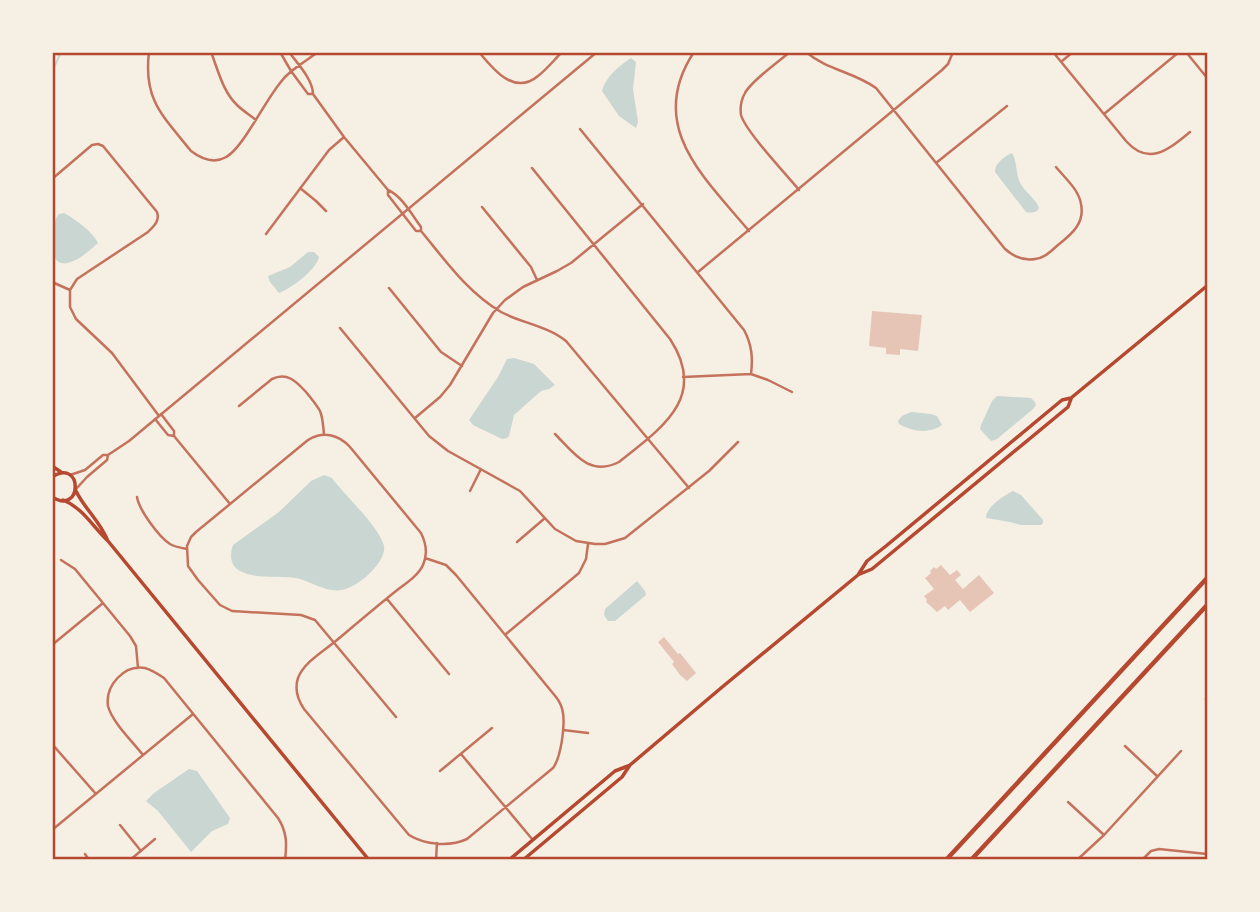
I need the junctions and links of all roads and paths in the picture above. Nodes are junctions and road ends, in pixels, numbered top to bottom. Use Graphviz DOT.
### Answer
graph roads {
  1 [pos="149,52"];
  2 [pos="211,52"];
  3 [pos="280,52"];
  4 [pos="289,52"];
  5 [pos="318,52"];
  6 [pos="479,52"];
  7 [pos="562,52"];
  8 [pos="597,52"];
  9 [pos="694,52"];
  10 [pos="790,52"];
  11 [pos="806,52"];
  12 [pos="953,52"];
  13 [pos="1053,52"];
  14 [pos="1073,52"];
  15 [pos="1179,52"];
  16 [pos="1186,52"];
  17 [pos="1061,62"];
  18 [pos="300,65"];
  19 [pos="291,72"];
  20 [pos="1208,79"];
  21 [pos="313,94"];
  22 [pos="1007,106"];
  23 [pos="895,110"];
  24 [pos="1104,114"];
  25 [pos="256,120"];
  26 [pos="580,128"];
  27 [pos="1190,132"];
  28 [pos="344,137"];
  29 [pos="936,163"];
  30 [pos="1056,167"];
  31 [pos="532,168"];
  32 [pos="52,179"];
  33 [pos="300,188"];
  34 [pos="388,190"];
  35 [pos="799,190"];
  36 [pos="643,204"];
  37 [pos="482,207"];
  38 [pos="407,209"];
  39 [pos="326,211"];
  40 [pos="402,214"];
  41 [pos="421,231"];
  42 [pos="749,231"];
  43 [pos="266,234"];
  44 [pos="593,244"];
  45 [pos="698,272"];
  46 [pos="537,280"];
  47 [pos="52,282"];
  48 [pos="1208,285"];
  49 [pos="389,288"];
  50 [pos="70,290"];
  51 [pos="497,309"];
  52 [pos="340,328"];
  53 [pos="462,366"];
  54 [pos="751,374"];
  55 [pos="683,377"];
  56 [pos="792,392"];
  57 [pos="1071,398"];
  58 [pos="239,406"];
  59 [pos="160,415"];
  60 [pos="155,419"];
  61 [pos="414,419"];
  62 [pos="555,434"];
  63 [pos="324,435"];
  64 [pos="174,436"];
  65 [pos="648,439"];
  66 [pos="738,442"];
  67 [pos="108,455"];
  68 [pos="52,466"];
  69 [pos="481,469"];
  70 [pos="63,473"];
  71 [pos="70,475"];
  72 [pos="52,477"];
  73 [pos="688,488"];
  74 [pos="76,490"];
  75 [pos="470,491"];
  76 [pos="52,496"];
  77 [pos="137,497"];
  78 [pos="61,500"];
  79 [pos="52,502"];
  80 [pos="230,504"];
  81 [pos="545,518"];
  82 [pos="108,541"];
  83 [pos="517,541"];
  84 [pos="588,544"];
  85 [pos="187,549"];
  86 [pos="425,558"];
  87 [pos="61,560"];
  88 [pos="858,575"];
  89 [pos="1208,577"];
  90 [pos="387,599"];
  91 [pos="103,603"];
  92 [pos="1208,604"];
  93 [pos="505,635"];
  94 [pos="334,643"];
  95 [pos="52,645"];
  96 [pos="138,668"];
  97 [pos="449,674"];
  98 [pos="1208,692"];
  99 [pos="1208,709"];
  100 [pos="193,714"];
  101 [pos="396,718"];
  102 [pos="492,728"];
  103 [pos="563,730"];
  104 [pos="588,733"];
  105 [pos="52,744"];
  106 [pos="1125,746"];
  107 [pos="1181,751"];
  108 [pos="461,754"];
  109 [pos="144,755"];
  110 [pos="630,765"];
  111 [pos="440,771"];
  112 [pos="1157,776"];
  113 [pos="96,794"];
  114 [pos="1068,802"];
  115 [pos="506,807"];
  116 [pos="120,825"];
  117 [pos="52,830"];
  118 [pos="1104,835"];
  119 [pos="155,839"];
  120 [pos="532,839"];
  121 [pos="437,843"];
  122 [pos="141,851"];
  123 [pos="1207,852"];
  124 [pos="85,854"];
  125 [pos="89,859"];
  126 [pos="130,859"];
  127 [pos="285,859"];
  128 [pos="369,859"];
  129 [pos="436,859"];
  130 [pos="509,859"];
  131 [pos="523,859"];
  132 [pos="946,859"];
  133 [pos="971,859"];
  134 [pos="1077,859"];
  135 [pos="1142,859"];
  136 [pos="1207,859"];
  1 -- 25 [label="street"];
  2 -- 25 [label="street"];
  3 -- 19 [label="street"];
  4 -- 18 [label="street"];
  5 -- 18 [label="street"];
  6 -- 7 [label="street"];
  8 -- 38 [label="street"];
  9 -- 42 [label="street"];
  10 -- 35 [label="street"];
  11 -- 23 [label="street"];
  12 -- 23 [label="street"];
  13 -- 17 [label="street"];
  14 -- 17 [label="street"];
  15 -- 24 [label="street"];
  16 -- 20 [label="street"];
  17 -- 24 [label="street"];
  18 -- 19 [label="street"];
  18 -- 21 [label="street"];
  19 -- 21 [label="street"];
  19 -- 25 [label="street"];
  21 -- 28 [label="street"];
  22 -- 29 [label="street"];
  23 -- 29 [label="street"];
  23 -- 35 [label="street"];
  24 -- 27 [label="street"];
  26 -- 36 [label="street"];
  28 -- 33 [label="street"];
  28 -- 34 [label="street"];
  29 -- 30 [label="street"];
  31 -- 44 [label="street"];
  32 -- 50 [label="street"];
  33 -- 39 [label="street"];
  33 -- 43 [label="street"];
  34 -- 38 [label="street"];
  34 -- 40 [label="street"];
  35 -- 42 [label="street"];
  36 -- 44 [label="street"];
  36 -- 45 [label="street"];
  37 -- 46 [label="street"];
  38 -- 40 [label="street"];
  38 -- 41 [label="street"];
  40 -- 41 [label="street"];
  40 -- 59 [label="street"];
  41 -- 51 [label="street"];
  42 -- 45 [label="street"];
  44 -- 46 [label="street"];
  44 -- 55 [label="street"];
  45 -- 54 [label="street"];
  46 -- 51 [label="street"];
  47 -- 50 [label="street"];
  48 -- 57 [label="main road"];
  49 -- 53 [label="street"];
  50 -- 59 [label="street"];
  51 -- 53 [label="street"];
  51 -- 65 [label="street"];
  52 -- 61 [label="street"];
  53 -- 61 [label="street"];
  54 -- 55 [label="street"];
  54 -- 56 [label="street"];
  55 -- 65 [label="street"];
  57 -- 88 [label="main road"];
  57 -- 88 [label="main road"];
  58 -- 63 [label="street"];
  59 -- 60 [label="street"];
  59 -- 64 [label="street"];
  60 -- 64 [label="street"];
  60 -- 67 [label="street"];
  61 -- 69 [label="street"];
  62 -- 65 [label="street"];
  63 -- 80 [label="street"];
  63 -- 86 [label="street"];
  64 -- 80 [label="street"];
  65 -- 73 [label="street"];
  66 -- 73 [label="street"];
  67 -- 71 [label="street"];
  67 -- 74 [label="street"];
  68 -- 70 [label="main road"];
  69 -- 75 [label="street"];
  69 -- 81 [label="street"];
  70 -- 71 [label="main road"];
  70 -- 72 [label="main road"];
  71 -- 74 [label="main road"];
  73 -- 84 [label="street"];
  74 -- 78 [label="main road"];
  74 -- 82 [label="main road"];
  76 -- 78 [label="main road"];
  77 -- 85 [label="street"];
  78 -- 79 [label="street"];
  78 -- 82 [label="main road"];
  80 -- 85 [label="street"];
  81 -- 83 [label="street"];
  81 -- 84 [label="street"];
  82 -- 128 [label="main road"];
  84 -- 93 [label="street"];
  85 -- 94 [label="street"];
  86 -- 90 [label="street"];
  86 -- 93 [label="street"];
  87 -- 91 [label="street"];
  88 -- 110 [label="main road"];
  89 -- 132 [label="highway"];
  90 -- 94 [label="street"];
  90 -- 97 [label="street"];
  91 -- 95 [label="street"];
  91 -- 96 [label="street"];
  92 -- 133 [label="highway"];
  93 -- 103 [label="street"];
  94 -- 101 [label="street"];
  94 -- 121 [label="street"];
  96 -- 100 [label="street"];
  96 -- 109 [label="street"];
  98 -- 99 [label="street"];
  100 -- 109 [label="street"];
  100 -- 127 [label="street"];
  102 -- 108 [label="street"];
  103 -- 104 [label="street"];
  103 -- 115 [label="street"];
  105 -- 113 [label="street"];
  106 -- 112 [label="street"];
  107 -- 112 [label="street"];
  108 -- 111 [label="street"];
  108 -- 115 [label="street"];
  109 -- 113 [label="street"];
  110 -- 120 [label="main road"];
  110 -- 131 [label="main road"];
  112 -- 118 [label="street"];
  113 -- 117 [label="street"];
  114 -- 118 [label="street"];
  115 -- 120 [label="street"];
  115 -- 121 [label="street"];
  116 -- 122 [label="street"];
  118 -- 134 [label="street"];
  119 -- 122 [label="street"];
  120 -- 130 [label="main road"];
  121 -- 129 [label="street"];
  122 -- 126 [label="street"];
  123 -- 135 [label="street"];
  123 -- 136 [label="street"];
  124 -- 125 [label="street"];
}
